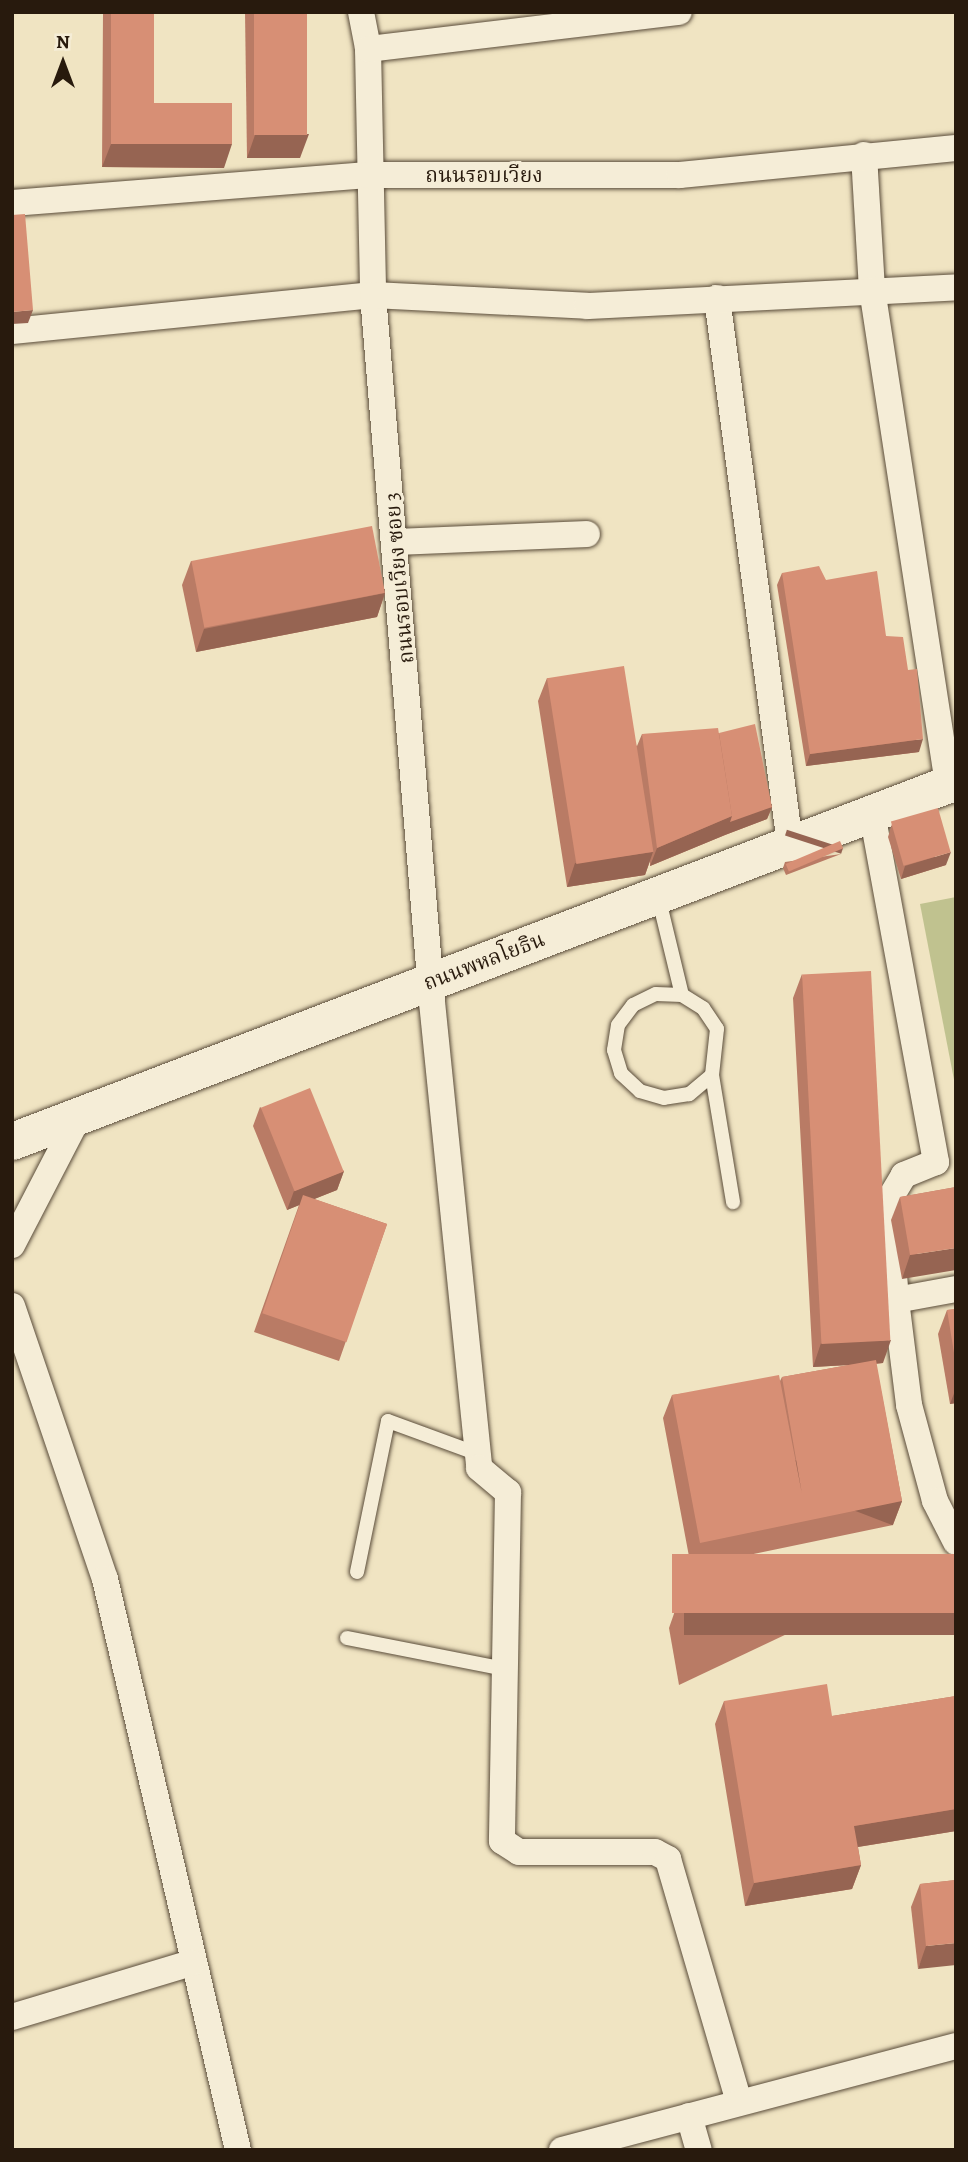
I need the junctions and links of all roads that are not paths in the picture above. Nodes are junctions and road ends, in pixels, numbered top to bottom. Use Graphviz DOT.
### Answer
graph roads {
  1 [pos="361,12"];
  2 [pos="679,12"];
  3 [pos="368,49"];
  4 [pos="956,148"];
  5 [pos="864,156"];
  6 [pos="368,175"];
  7 [pos="12,203"];
  8 [pos="956,287"];
  9 [pos="872,289"];
  10 [pos="373,295"];
  11 [pos="717,298"];
  12 [pos="12,331"];
  13 [pos="587,534"];
  14 [pos="397,542"];
  15 [pos="952,783"];
  16 [pos="872,813"];
  17 [pos="790,844"];
  18 [pos="657,895"];
  19 [pos="430,982"];
  20 [pos="682,995"];
  21 [pos="712,1075"];
  22 [pos="79,1116"];
  23 [pos="12,1141"];
  24 [pos="946,1160"];
  25 [pos="733,1202"];
  26 [pos="12,1245"];
  27 [pos="956,1289"];
  28 [pos="896,1300"];
  29 [pos="12,1306"];
  30 [pos="478,1454"];
  31 [pos="956,1542"];
  32 [pos="357,1572"];
  33 [pos="347,1638"];
  34 [pos="505,1669"];
  35 [pos="191,1963"];
  36 [pos="12,2017"];
  37 [pos="956,2046"];
  38 [pos="739,2102"];
  39 [pos="689,2116"];
  40 [pos="238,2150"];
  41 [pos="562,2150"];
  42 [pos="699,2150"];
  1 -- 3 [label="street, ถนนรอบเวียง ซอย 3"];
  2 -- 3 [label="street"];
  3 -- 6 [label="street, ถนนรอบเวียง ซอย 3"];
  4 -- 5 [label="street, ถนนรอบเวียง"];
  5 -- 6 [label="street, ถนนรอบเวียง"];
  5 -- 9 [label="street"];
  6 -- 7 [label="street, ถนนรอบเวียง"];
  6 -- 10 [label="street, ถนนรอบเวียง ซอย 3"];
  8 -- 9 [label="street"];
  9 -- 11 [label="street"];
  9 -- 15 [label="street"];
  10 -- 11 [label="street"];
  10 -- 12 [label="street"];
  10 -- 14 [label="street, ถนนรอบเวียง ซอย 3"];
  11 -- 17 [label="street"];
  13 -- 14 [label="street"];
  14 -- 19 [label="street, ถนนรอบเวียง ซอย 3"];
  15 -- 16 [label="main road, ถนนพหลโยธิน"];
  16 -- 17 [label="main road, ถนนพหลโยธิน"];
  16 -- 24 [label="street"];
  17 -- 18 [label="main road, ถนนพหลโยธิน"];
  18 -- 19 [label="main road, ถนนพหลโยธิน"];
  18 -- 20 [label="lane"];
  19 -- 22 [label="main road, ถนนพหลโยธิน"];
  19 -- 30 [label="street, ถนนรอบเวียง ซอย 3"];
  20 -- 21 [label="lane"];
  20 -- 21 [label="lane"];
  21 -- 25 [label="lane"];
  22 -- 23 [label="main road, ถนนพหลโยธิน"];
  22 -- 26 [label="street"];
  24 -- 28 [label="street"];
  27 -- 28 [label="street"];
  28 -- 31 [label="street"];
  29 -- 35 [label="street"];
  30 -- 32 [label="lane"];
  30 -- 34 [label="street"];
  33 -- 34 [label="lane"];
  34 -- 38 [label="street"];
  35 -- 36 [label="street"];
  35 -- 40 [label="street"];
  37 -- 38 [label="street"];
  38 -- 39 [label="street"];
  39 -- 41 [label="street"];
  39 -- 42 [label="street"];
}
